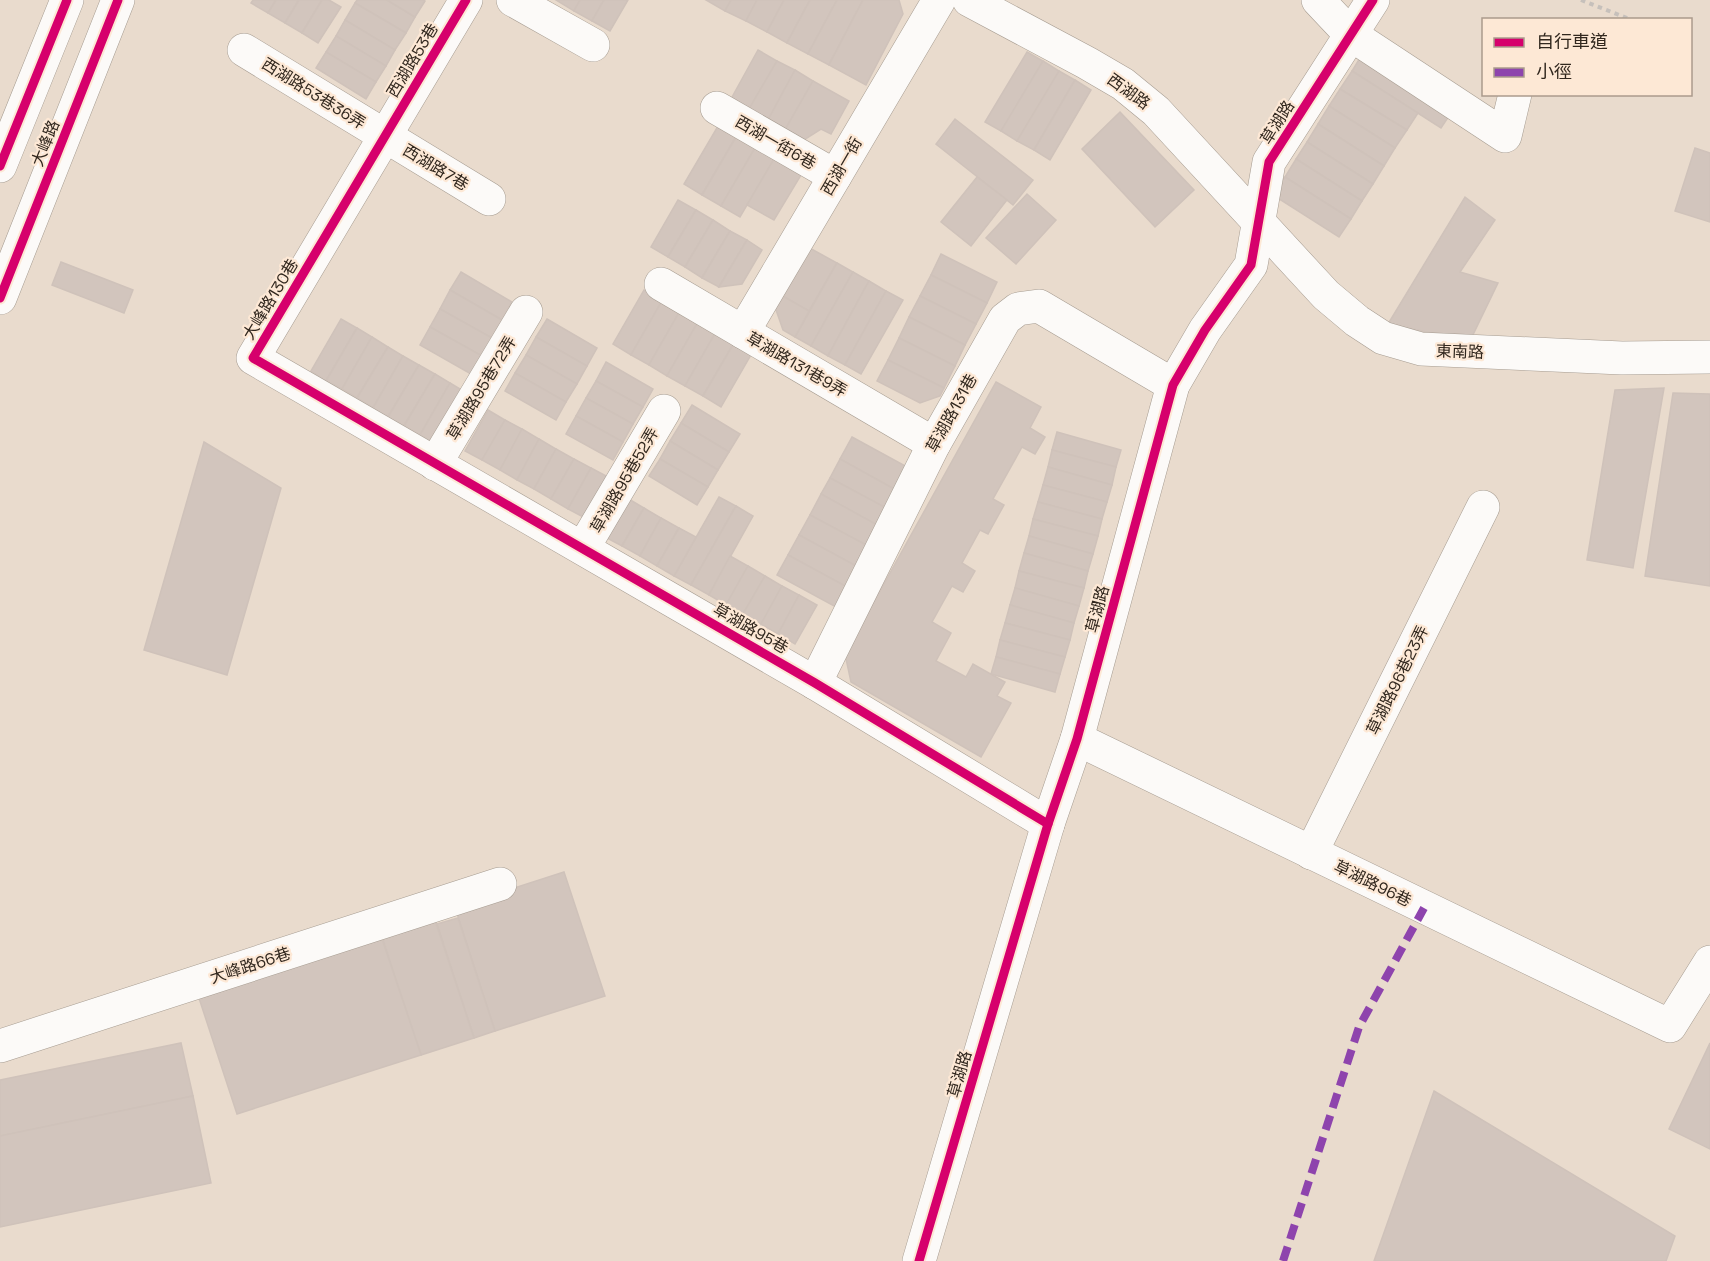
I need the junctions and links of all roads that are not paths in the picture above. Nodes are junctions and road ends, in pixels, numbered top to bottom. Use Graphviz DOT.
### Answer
graph roads {
  1 [pos="67,0"];
  2 [pos="118,0"];
  3 [pos="466,0"];
  4 [pos="513,0"];
  5 [pos="939,0"];
  6 [pos="969,0"];
  7 [pos="1317,0"];
  8 [pos="1373,0"];
  9 [pos="1350,34"];
  10 [pos="593,45"];
  11 [pos="244,50"];
  12 [pos="1515,96"];
  13 [pos="717,108"];
  14 [pos="384,136"];
  15 [pos="0,166"];
  16 [pos="835,176"];
  17 [pos="489,198"];
  18 [pos="1257,222"];
  19 [pos="661,284"];
  20 [pos="0,298"];
  21 [pos="526,312"];
  22 [pos="743,332"];
  23 [pos="1710,357"];
  24 [pos="1173,385"];
  25 [pos="664,411"];
  26 [pos="933,444"];
  27 [pos="435,464"];
  28 [pos="1484,507"];
  29 [pos="583,548"];
  30 [pos="815,683"];
  31 [pos="1077,740"];
  32 [pos="1048,824"];
  33 [pos="1311,854"];
  34 [pos="500,884"];
  35 [pos="1710,962"];
  36 [pos="0,1046"];
  37 [pos="919,1261"];
  1 -- 15 [label="street, 大峰路"];
  2 -- 20 [label="street, 大峰路"];
  3 -- 14 [label="street, 西湖路53巷"];
  4 -- 10 [label="street"];
  5 -- 16 [label="street, 西湖一街"];
  6 -- 18 [label="street, 西湖路"];
  7 -- 9 [label="street"];
  8 -- 9 [label="street, 草湖路"];
  9 -- 12 [label="street"];
  9 -- 18 [label="street, 草湖路"];
  11 -- 14 [label="street, 西湖路53巷36弄"];
  13 -- 16 [label="street, 西湖一街6巷"];
  14 -- 17 [label="street, 西湖路7巷"];
  14 -- 27 [label="street, 大峰路130巷"];
  16 -- 22 [label="street, 西湖一街"];
  18 -- 23 [label="street, 東南路"];
  18 -- 24 [label="street, 草湖路"];
  19 -- 22 [label="street, 草湖路131巷9弄"];
  21 -- 27 [label="street, 草湖路95巷72弄"];
  22 -- 26 [label="street, 草湖路131巷9弄"];
  24 -- 26 [label="street, 草湖路131巷"];
  24 -- 31 [label="street, 草湖路"];
  25 -- 29 [label="street, 草湖路95巷52弄"];
  26 -- 30 [label="street, 草湖路131巷"];
  27 -- 29 [label="street, 草湖路95巷"];
  28 -- 33 [label="street, 草湖路96巷23弄"];
  29 -- 30 [label="street, 草湖路95巷"];
  30 -- 32 [label="street, 草湖路95巷"];
  31 -- 32 [label="street, 草湖路"];
  31 -- 33 [label="street, 草湖路96巷"];
  32 -- 37 [label="street, 草湖路"];
  33 -- 35 [label="street, 草湖路96巷"];
  34 -- 36 [label="street, 大峰路66巷"];
}
